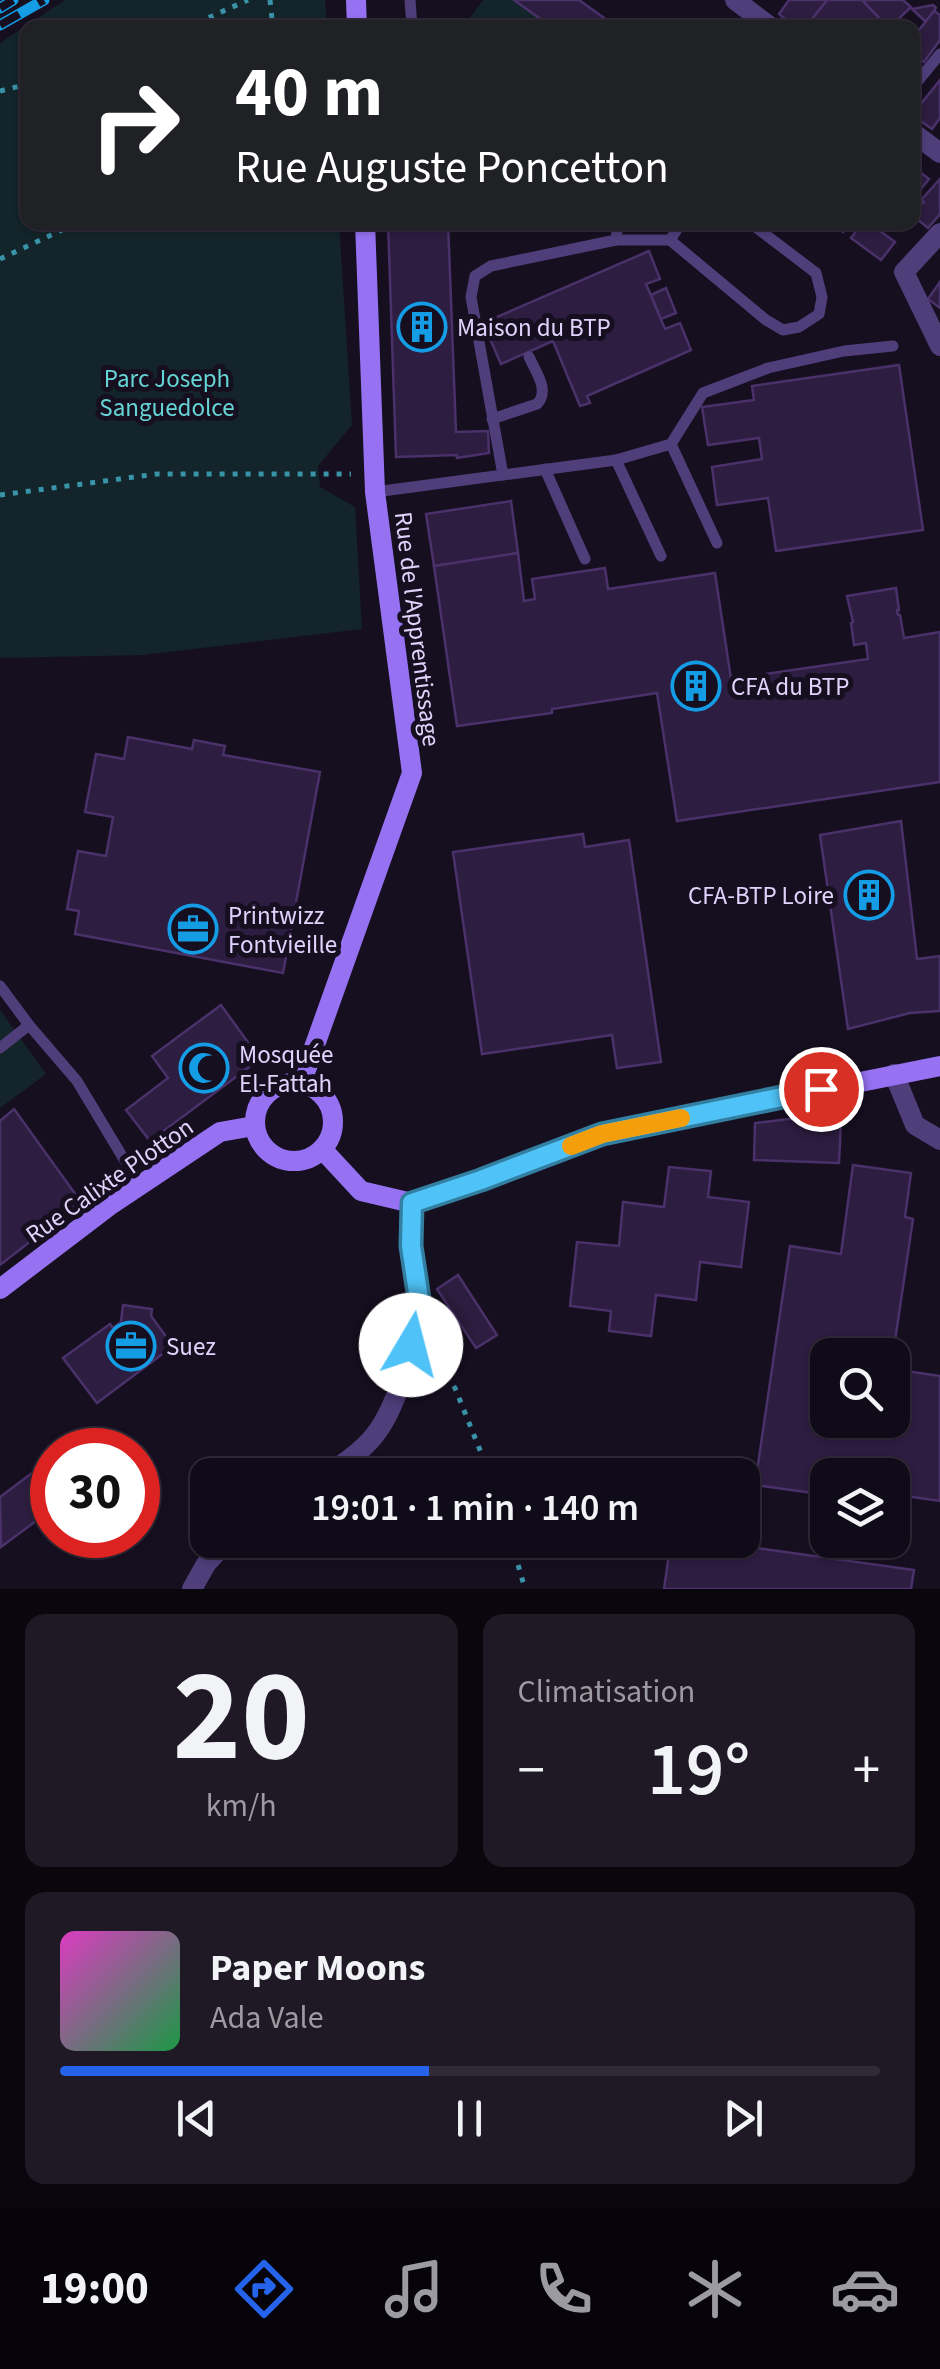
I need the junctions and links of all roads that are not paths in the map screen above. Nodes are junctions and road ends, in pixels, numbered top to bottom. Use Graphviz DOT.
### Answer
graph roads {
  1 [pos="735,0"];
  2 [pos="764,14"];
  3 [pos="940,54"];
  4 [pos="920,78"];
  5 [pos="365,230"];
  6 [pos="617,230"];
  7 [pos="677,230"];
  8 [pos="760,230"];
  9 [pos="940,233"];
  10 [pos="616,240"];
  11 [pos="670,240"];
  12 [pos="893,346"];
  13 [pos="940,346"];
  14 [pos="529,357"];
  15 [pos="492,418"];
  16 [pos="672,444"];
  17 [pos="616,460"];
  18 [pos="545,469"];
  19 [pos="503,475"];
  20 [pos="375,483"];
  21 [pos="717,543"];
  22 [pos="661,556"];
  23 [pos="585,559"];
  24 [pos="0,986"];
  25 [pos="30,1026"];
  26 [pos="0,1048"];
  27 [pos="940,1066"];
  28 [pos="894,1074"];
  29 [pos="301,1084"];
  30 [pos="254,1126"];
  31 [pos="940,1140"];
  32 [pos="322,1149"];
  33 [pos="140,1186"];
  34 [pos="412,1203"];
  35 [pos="0,1289"];
  36 [pos="351,1458"];
  37 [pos="212,1558"];
  38 [pos="192,1589"];
  1 -- 2 [label="street"];
  3 -- 4 [label="lane"];
  5 -- 20 [label="street, Rue de l'Apprentissage"];
  6 -- 10 [label="lane"];
  7 -- 11 [label="lane"];
  8 -- 11 [label="lane"];
  9 -- 13 [label="street"];
  10 -- 11 [label="lane"];
  10 -- 15 [label="lane"];
  12 -- 16 [label="lane"];
  14 -- 15 [label="lane"];
  15 -- 19 [label="lane"];
  16 -- 17 [label="lane"];
  16 -- 21 [label="lane"];
  17 -- 18 [label="lane"];
  17 -- 22 [label="lane"];
  18 -- 19 [label="lane"];
  18 -- 23 [label="lane"];
  19 -- 20 [label="lane"];
  20 -- 29 [label="street, Rue de l'Apprentissage"];
  24 -- 25 [label="lane"];
  25 -- 26 [label="lane"];
  25 -- 33 [label="lane"];
  27 -- 28 [label="street"];
  28 -- 31 [label="street"];
  28 -- 34 [label="street"];
  29 -- 30 [label="street"];
  29 -- 32 [label="street"];
  30 -- 32 [label="street"];
  30 -- 33 [label="street, Rue Calixte Plotton"];
  32 -- 34 [label="street"];
  33 -- 35 [label="street, Rue Calixte Plotton"];
  34 -- 36 [label="street"];
  37 -- 38 [label="street"];
}
